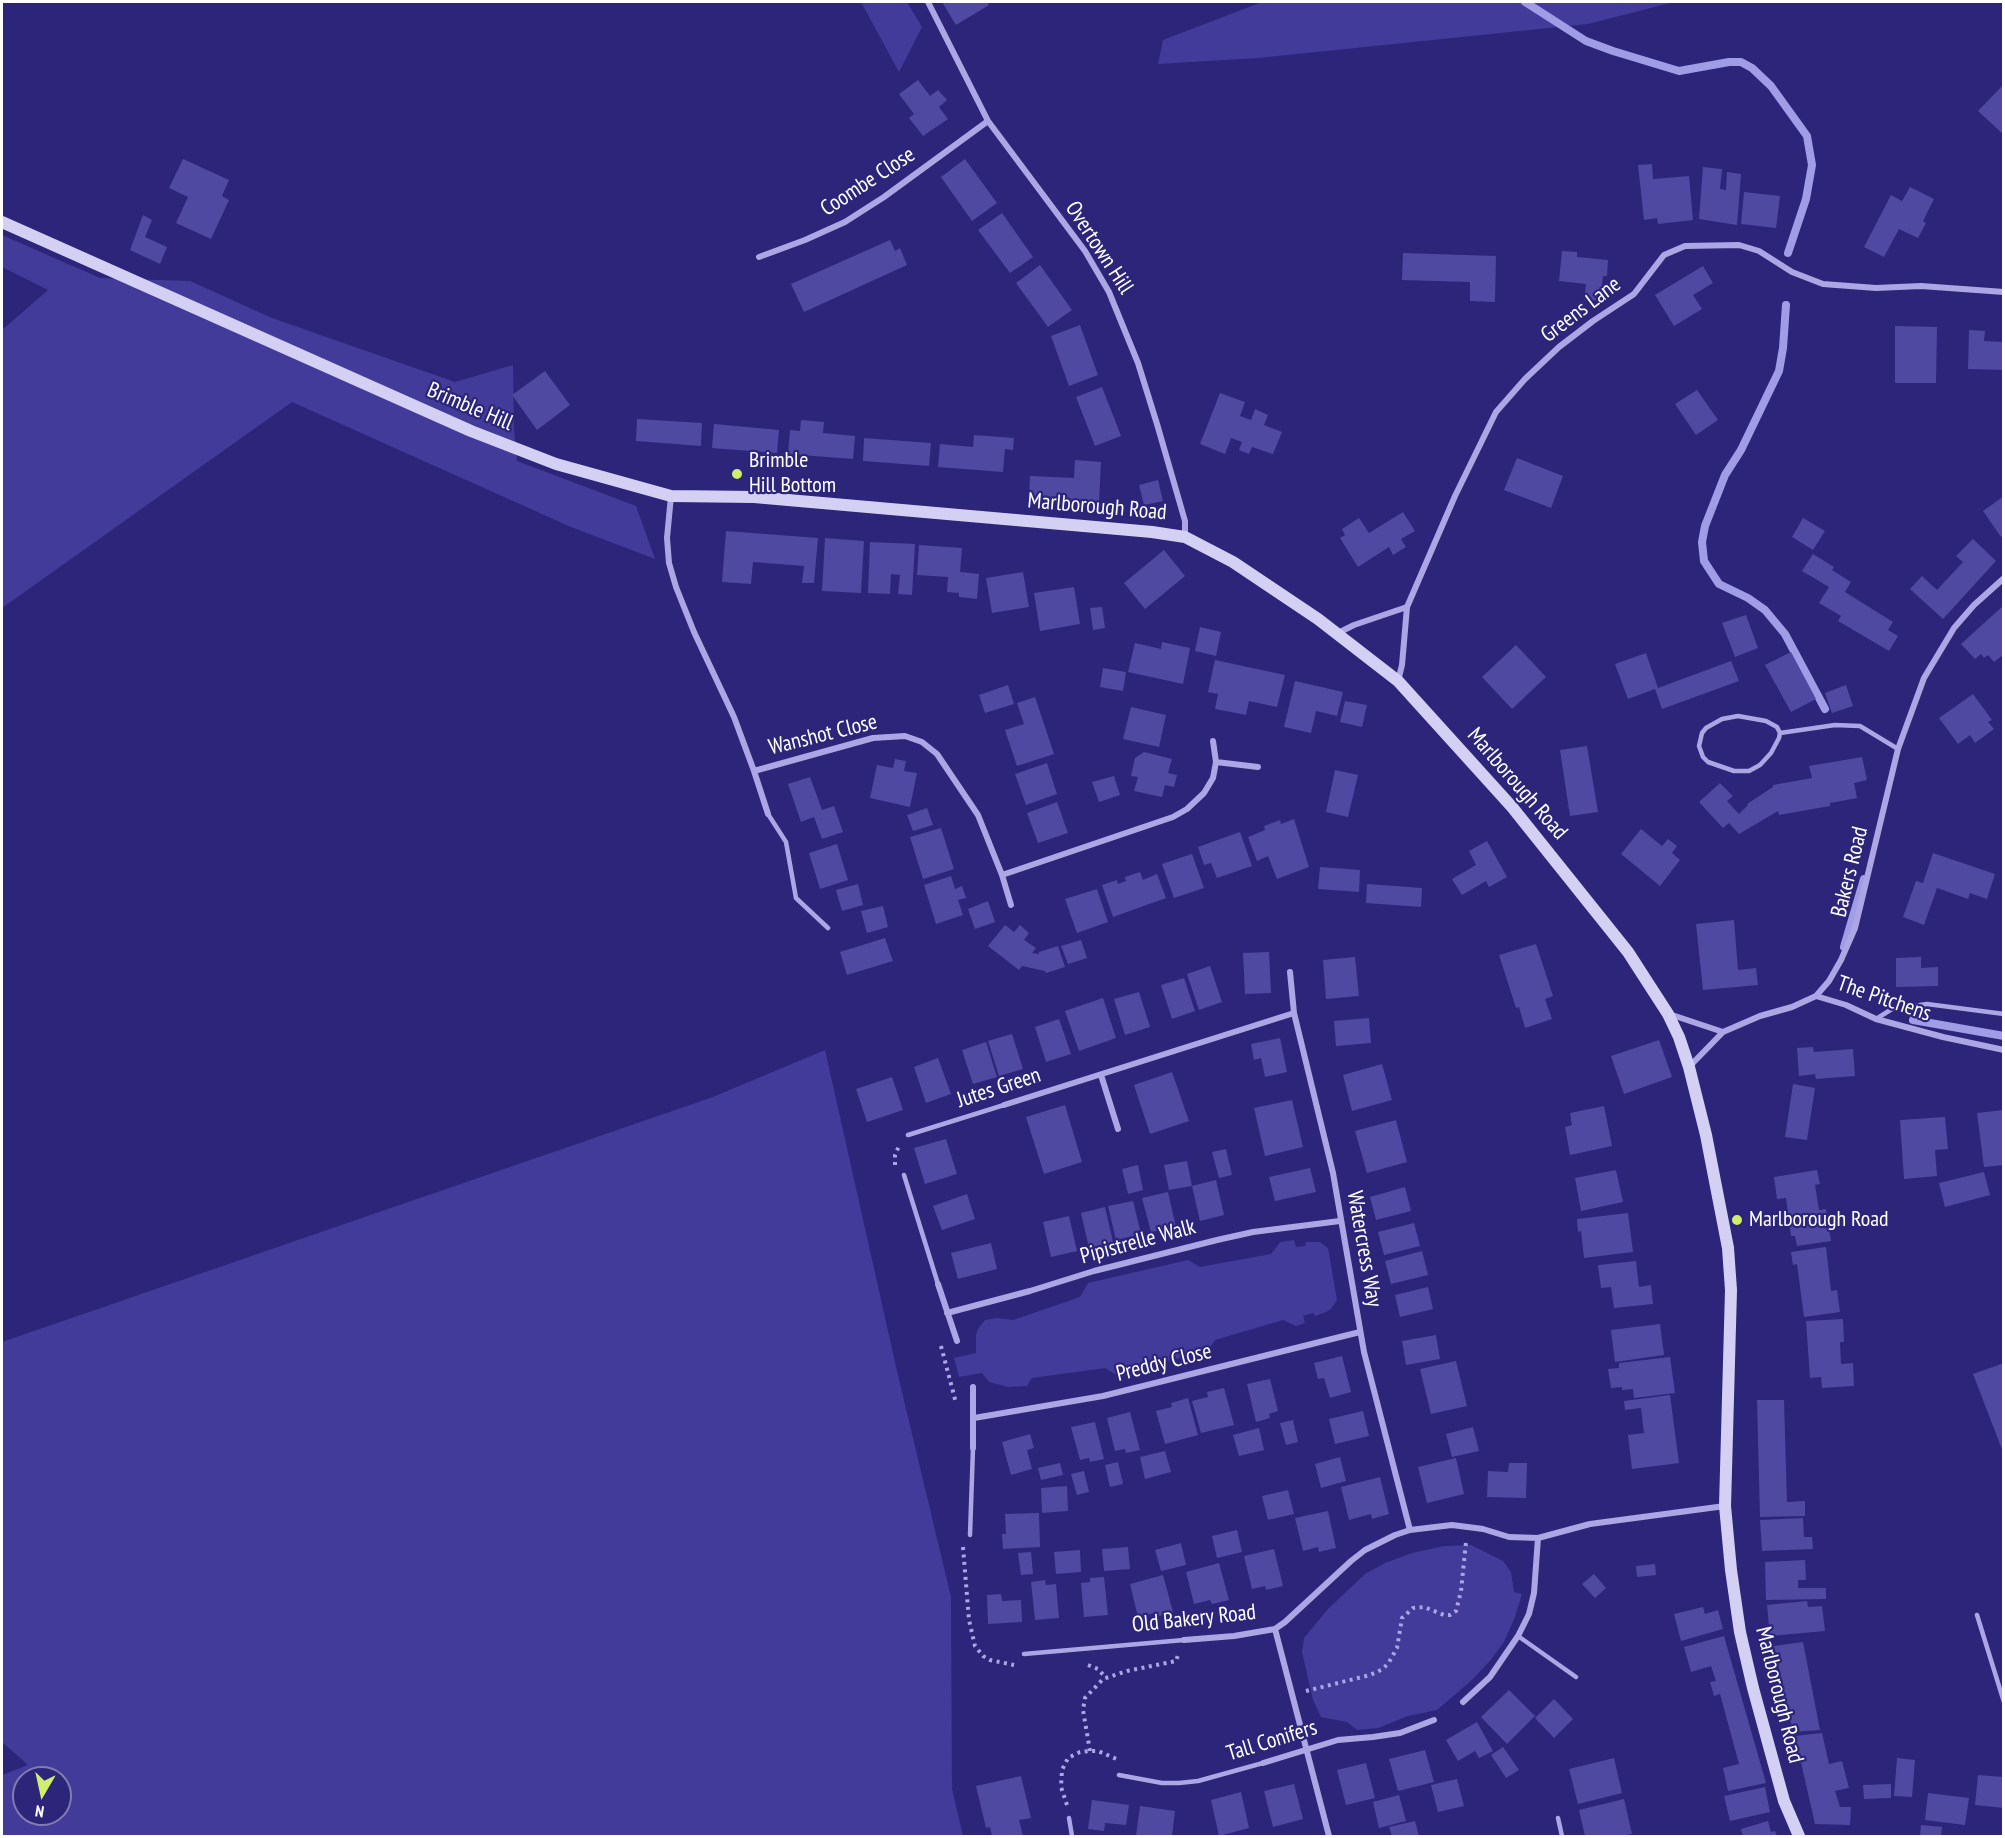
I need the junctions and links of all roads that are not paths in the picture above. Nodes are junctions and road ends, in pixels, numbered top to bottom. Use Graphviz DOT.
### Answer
graph roads {
  1 [pos="928,2"];
  2 [pos="988,121"];
  3 [pos="2,222"];
  4 [pos="759,257"];
  5 [pos="2004,292"];
  6 [pos="671,496"];
  7 [pos="953,515"];
  8 [pos="1185,537"];
  9 [pos="2004,578"];
  10 [pos="1407,607"];
  11 [pos="1337,633"];
  12 [pos="1398,681"];
  13 [pos="1780,733"];
  14 [pos="1214,741"];
  15 [pos="1898,749"];
  16 [pos="1216,762"];
  17 [pos="1258,767"];
  18 [pos="754,771"];
  19 [pos="768,814"];
  20 [pos="1002,875"];
  21 [pos="1011,905"];
  22 [pos="828,928"];
  23 [pos="1290,972"];
  24 [pos="1816,996"];
  25 [pos="1294,1013"];
  26 [pos="1668,1014"];
  27 [pos="2004,1014"];
  28 [pos="1876,1019"];
  29 [pos="1723,1032"];
  30 [pos="2004,1050"];
  31 [pos="1689,1067"];
  32 [pos="1101,1075"];
  33 [pos="1004,1105"];
  34 [pos="1118,1129"];
  35 [pos="908,1136"];
  36 [pos="904,1175"];
  37 [pos="1340,1221"];
  38 [pos="938,1284"];
  39 [pos="947,1313"];
  40 [pos="1360,1332"];
  41 [pos="957,1341"];
  42 [pos="973,1387"];
  43 [pos="974,1418"];
  44 [pos="973,1448"];
  45 [pos="1725,1506"];
  46 [pos="1410,1530"];
  47 [pos="970,1535"];
  48 [pos="1538,1538"];
  49 [pos="1977,1615"];
  50 [pos="1275,1629"];
  51 [pos="1518,1636"];
  52 [pos="1184,1640"];
  53 [pos="1024,1654"];
  54 [pos="1576,1677"];
  55 [pos="1463,1702"];
  56 [pos="2004,1702"];
  57 [pos="1434,1720"];
  58 [pos="1308,1750"];
  59 [pos="1263,1763"];
  60 [pos="1119,1775"];
  61 [pos="1069,1818"];
  62 [pos="1558,1818"];
  63 [pos="1072,1836"];
  64 [pos="1329,1836"];
  65 [pos="1562,1836"];
  66 [pos="1799,1836"];
  1 -- 2 [label="street, Overtown Hill"];
  2 -- 4 [label="street, Coombe Close"];
  2 -- 8 [label="street, Overtown Hill"];
  3 -- 6 [label="main road, Brimble Hill"];
  5 -- 10 [label="street, Greens Lane"];
  6 -- 7 [label="main road, Brimble Hill"];
  6 -- 18 [label="street, Wanshot Close"];
  7 -- 8 [label="main road, Marlborough Road"];
  8 -- 11 [label="main road, Marlborough Road"];
  9 -- 15 [label="street, Bakers Road"];
  10 -- 11 [label="street"];
  10 -- 12 [label="street, Greens Lane"];
  11 -- 12 [label="main road, Marlborough Road"];
  12 -- 26 [label="main road, Marlborough Road"];
  13 -- 13 [label="lane"];
  13 -- 15 [label="lane"];
  14 -- 16 [label="street"];
  15 -- 24 [label="street, Bakers Road"];
  16 -- 17 [label="street"];
  16 -- 20 [label="street"];
  18 -- 19 [label="street, Wanshot Close"];
  18 -- 20 [label="street, Wanshot Close"];
  19 -- 22 [label="lane, Wanshot Close"];
  20 -- 21 [label="street, Wanshot Close"];
  23 -- 25 [label="street, Watercress Way"];
  24 -- 28 [label="street, The Pitchens"];
  24 -- 29 [label="street, The Pitchens"];
  25 -- 32 [label="street, Jutes Green"];
  25 -- 37 [label="street, Watercress Way"];
  26 -- 29 [label="street"];
  26 -- 31 [label="main road, Marlborough Road"];
  27 -- 28 [label="lane"];
  28 -- 30 [label="street, The Pitchens"];
  29 -- 31 [label="street, The Pitchens"];
  31 -- 45 [label="main road, Marlborough Road"];
  32 -- 33 [label="street, Jutes Green"];
  32 -- 34 [label="street"];
  33 -- 35 [label="lane, Jutes Green"];
  36 -- 38 [label="lane"];
  37 -- 39 [label="street, Pipistrelle Walk"];
  37 -- 40 [label="street, Watercress Way"];
  38 -- 39 [label="street"];
  39 -- 41 [label="street"];
  40 -- 43 [label="street, Preddy Close"];
  40 -- 46 [label="street, Watercress Way"];
  42 -- 43 [label="street"];
  43 -- 44 [label="street"];
  44 -- 47 [label="lane"];
  45 -- 48 [label="street, Old Bakery Road"];
  45 -- 66 [label="main road, Marlborough Road"];
  46 -- 48 [label="street, Old Bakery Road"];
  46 -- 50 [label="street, Old Bakery Road"];
  48 -- 51 [label="street"];
  49 -- 56 [label="lane"];
  50 -- 52 [label="street, Old Bakery Road"];
  50 -- 58 [label="street"];
  51 -- 54 [label="lane"];
  51 -- 55 [label="street"];
  52 -- 53 [label="lane, Old Bakery Road"];
  57 -- 58 [label="street, Tall Conifers"];
  58 -- 59 [label="street, Tall Conifers"];
  58 -- 64 [label="street"];
  59 -- 60 [label="lane, Tall Conifers"];
  61 -- 63 [label="lane"];
  62 -- 65 [label="lane"];
}
